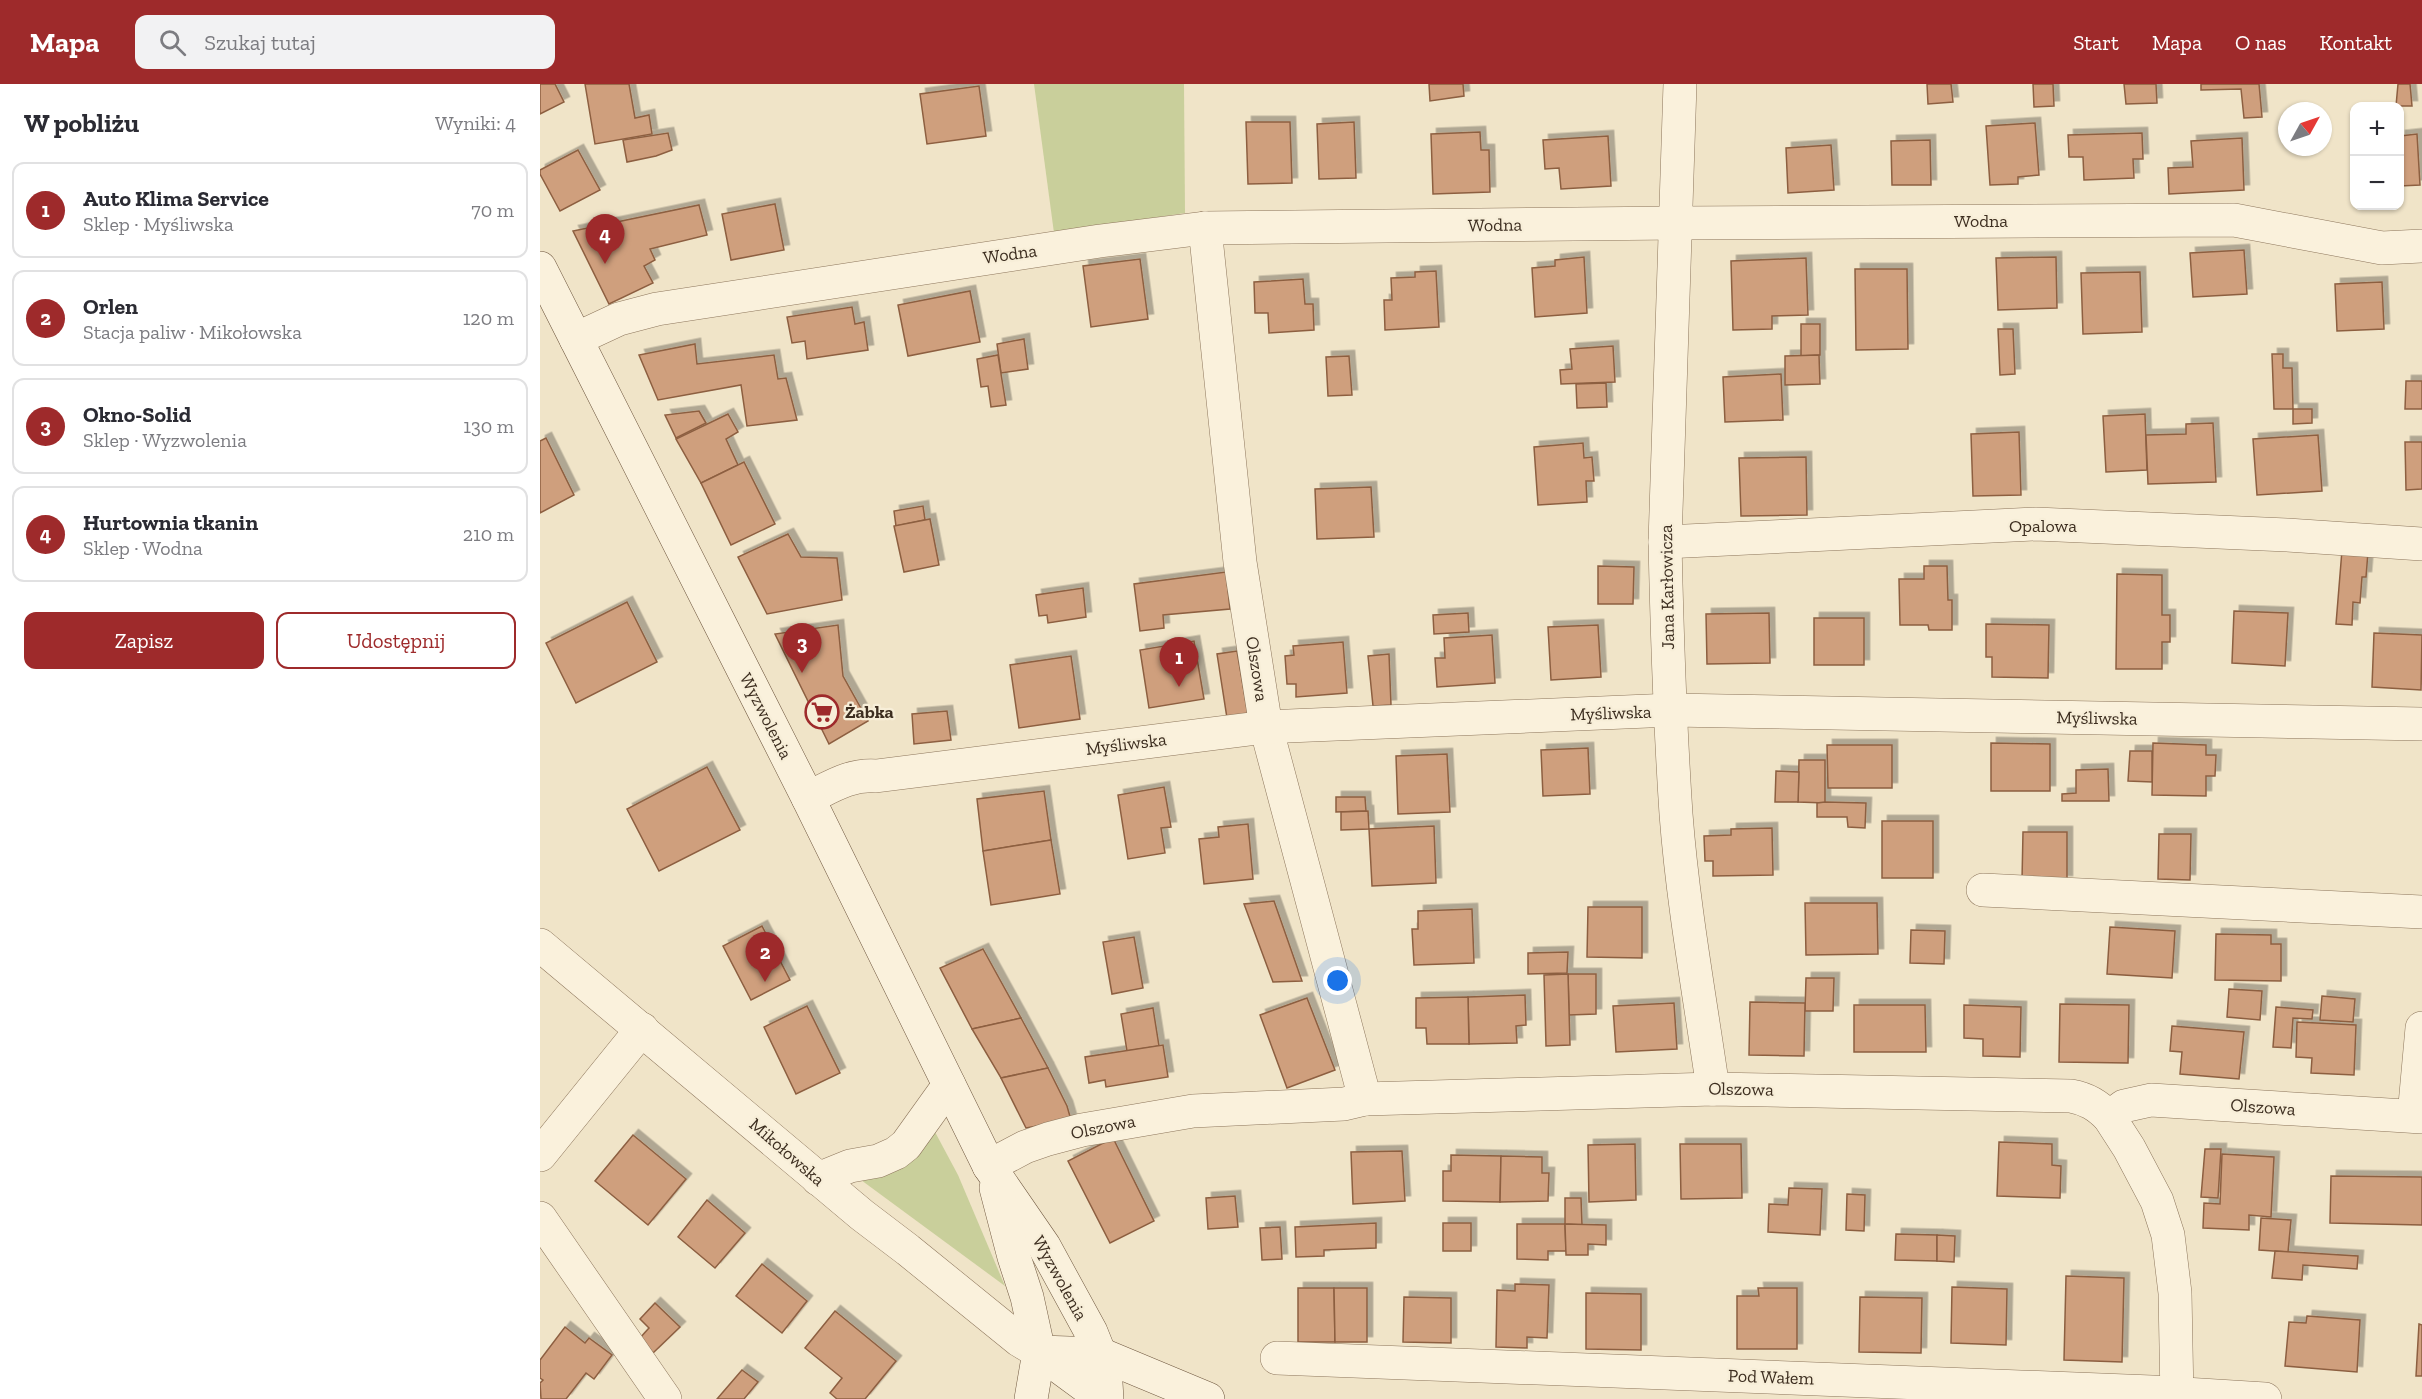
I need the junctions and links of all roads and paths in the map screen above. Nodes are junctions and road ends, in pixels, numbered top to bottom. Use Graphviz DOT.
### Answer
graph roads {
  1 [pos="1680,84"];
  2 [pos="1677,223"];
  3 [pos="1205,228"];
  4 [pos="2422,246"];
  5 [pos="540,268"];
  6 [pos="576,339"];
  7 [pos="1665,542"];
  8 [pos="2422,544"];
  9 [pos="1672,710"];
  10 [pos="2422,724"];
  11 [pos="1266,727"];
  12 [pos="808,798"];
  13 [pos="1983,890"];
  14 [pos="2422,912"];
  15 [pos="540,945"];
  16 [pos="2422,1028"];
  17 [pos="642,1029"];
  18 [pos="949,1085"];
  19 [pos="1713,1089"];
  20 [pos="1365,1099"];
  21 [pos="2109,1117"];
  22 [pos="2418,1117"];
  23 [pos="540,1155"];
  24 [pos="990,1166"];
  25 [pos="818,1179"];
  26 [pos="540,1218"];
  27 [pos="1039,1352"];
  28 [pos="1101,1354"];
  29 [pos="1277,1358"];
  30 [pos="2177,1396"];
  31 [pos="665,1399"];
  32 [pos="1030,1399"];
  33 [pos="1105,1399"];
  34 [pos="1208,1399"];
  35 [pos="2265,1399"];
  1 -- 2 [label="street, Jana Karłowicza"];
  2 -- 3 [label="street, Wodna"];
  2 -- 4 [label="street, Wodna"];
  2 -- 7 [label="street, Jana Karłowicza"];
  3 -- 6 [label="street, Wodna"];
  3 -- 11 [label="street, Olszowa"];
  5 -- 6 [label="street, Wyzwolenia"];
  6 -- 12 [label="street, Wyzwolenia"];
  7 -- 8 [label="street, Opalowa"];
  7 -- 9 [label="street, Jana Karłowicza"];
  9 -- 10 [label="street, Myśliwska"];
  9 -- 11 [label="street, Myśliwska"];
  9 -- 19 [label="street, Jana Karłowicza"];
  11 -- 12 [label="street, Myśliwska"];
  11 -- 20 [label="street, Olszowa"];
  12 -- 18 [label="street, Wyzwolenia"];
  13 -- 14 [label="street"];
  15 -- 17 [label="street, Mikołowska"];
  16 -- 22 [label="street"];
  17 -- 23 [label="street"];
  17 -- 25 [label="street, Mikołowska"];
  18 -- 24 [label="street, Wyzwolenia"];
  18 -- 25 [label="street"];
  19 -- 20 [label="street, Olszowa"];
  19 -- 21 [label="street, Olszowa"];
  20 -- 24 [label="street, Olszowa"];
  21 -- 22 [label="street, Olszowa"];
  21 -- 30 [label="street, Olszowa"];
  24 -- 27 [label="street, Wyzwolenia"];
  24 -- 28 [label="street, Wyzwolenia"];
  25 -- 27 [label="street, Mikołowska"];
  26 -- 31 [label="street"];
  27 -- 28 [label="street"];
  27 -- 32 [label="street"];
  27 -- 33 [label="street, Mikołowska"];
  28 -- 33 [label="street, Wyzwolenia"];
  28 -- 34 [label="street"];
  29 -- 30 [label="street, Pod Wałem"];
  30 -- 35 [label="street, Pod Wałem"];
}
